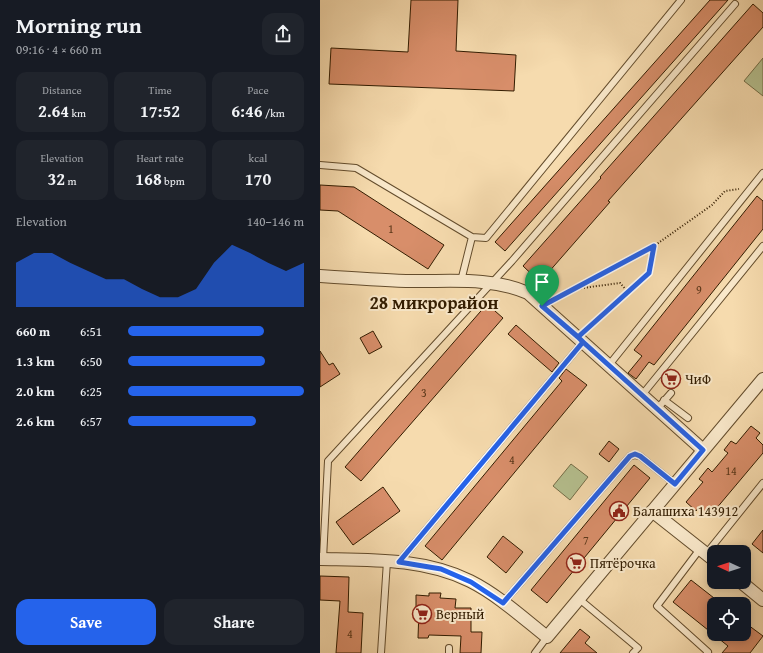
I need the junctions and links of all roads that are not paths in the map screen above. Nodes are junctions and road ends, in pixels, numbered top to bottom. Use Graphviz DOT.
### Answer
graph roads {
  1 [pos="681,0"];
  2 [pos="735,4"];
  3 [pos="320,165"];
  4 [pos="763,173"];
  5 [pos="760,182"];
  6 [pos="472,237"];
  7 [pos="763,246"];
  8 [pos="320,276"];
  9 [pos="460,282"];
  10 [pos="493,282"];
  11 [pos="580,339"];
  12 [pos="609,365"];
  13 [pos="763,378"];
  14 [pos="671,393"];
  15 [pos="642,395"];
  16 [pos="661,404"];
  17 [pos="688,418"];
  18 [pos="703,450"];
  19 [pos="763,483"];
  20 [pos="675,484"];
  21 [pos="652,511"];
  22 [pos="714,545"];
  23 [pos="707,554"];
  24 [pos="322,559"];
  25 [pos="393,562"];
  26 [pos="750,589"];
  27 [pos="578,598"];
  28 [pos="763,600"];
  29 [pos="503,603"];
  30 [pos="547,637"];
  31 [pos="381,653"];
  32 [pos="535,653"];
  33 [pos="633,653"];
  34 [pos="707,653"];
  1 -- 6 [label="lane"];
  2 -- 10 [label="lane"];
  3 -- 6 [label="lane"];
  4 -- 5 [label="lane"];
  5 -- 12 [label="lane"];
  6 -- 9 [label="lane"];
  7 -- 15 [label="lane"];
  8 -- 9 [label="street"];
  9 -- 10 [label="street"];
  10 -- 11 [label="street"];
  10 -- 24 [label="lane"];
  11 -- 12 [label="street"];
  11 -- 25 [label="lane"];
  12 -- 15 [label="street"];
  13 -- 18 [label="street"];
  14 -- 16 [label="lane"];
  15 -- 16 [label="street"];
  16 -- 17 [label="lane"];
  16 -- 18 [label="street"];
  18 -- 20 [label="street"];
  19 -- 22 [label="lane"];
  20 -- 21 [label="street"];
  20 -- 29 [label="lane"];
  21 -- 23 [label="street"];
  21 -- 27 [label="street"];
  23 -- 34 [label="lane"];
  24 -- 25 [label="street"];
  25 -- 29 [label="street"];
  25 -- 31 [label="lane"];
  26 -- 28 [label="street"];
  27 -- 30 [label="street"];
  27 -- 33 [label="lane"];
  29 -- 30 [label="street"];
  30 -- 32 [label="lane"];
}
